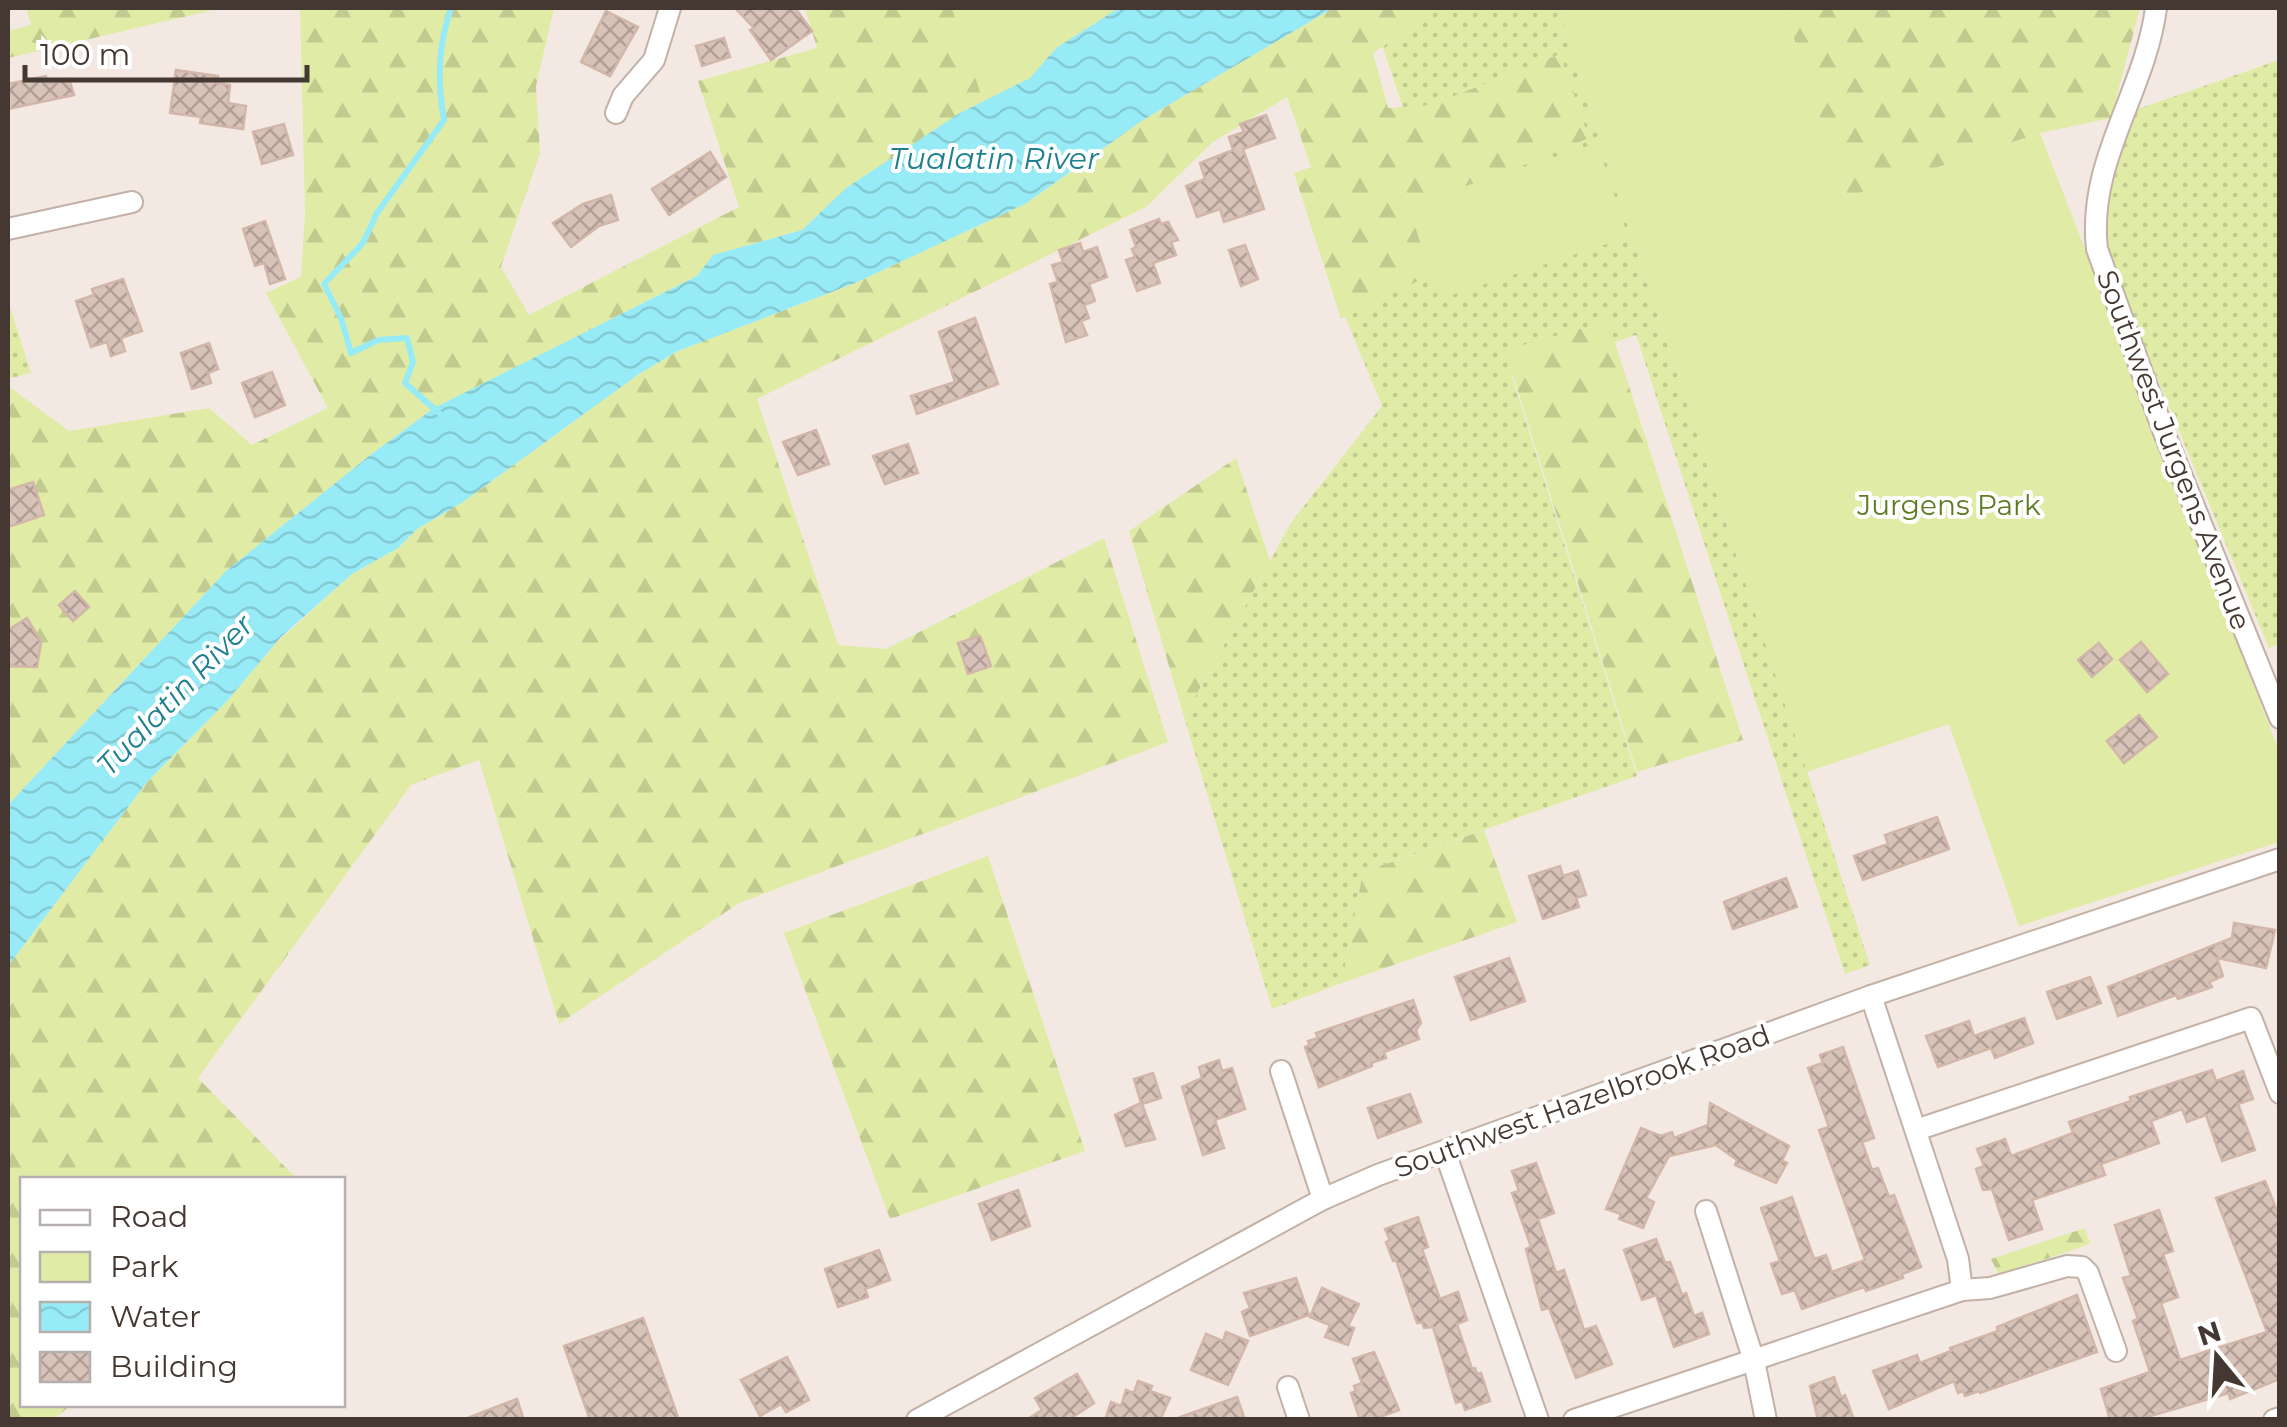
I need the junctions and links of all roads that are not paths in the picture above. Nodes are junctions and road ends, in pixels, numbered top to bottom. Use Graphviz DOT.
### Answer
graph roads {
  1 [pos="670,8"];
  2 [pos="2156,8"];
  3 [pos="616,113"];
  4 [pos="132,202"];
  5 [pos="8,229"];
  6 [pos="2280,718"];
  7 [pos="2280,859"];
  8 [pos="1871,996"];
  9 [pos="1281,1070"];
  10 [pos="2280,1093"];
  11 [pos="1916,1130"];
  12 [pos="1445,1152"];
  13 [pos="1323,1199"];
  14 [pos="1706,1211"];
  15 [pos="1962,1290"];
  16 [pos="2116,1351"];
  17 [pos="1754,1361"];
  18 [pos="1288,1387"];
  19 [pos="917,1420"];
  20 [pos="1298,1420"];
  21 [pos="1538,1420"];
  22 [pos="1574,1420"];
  23 [pos="1766,1420"];
  1 -- 3 [label="street"];
  2 -- 6 [label="street, Southwest Jurgens Avenue"];
  4 -- 5 [label="street"];
  7 -- 8 [label="street, Southwest Hazelbrook Road"];
  8 -- 11 [label="street"];
  8 -- 12 [label="street, Southwest Hazelbrook Road"];
  9 -- 13 [label="street"];
  10 -- 11 [label="street"];
  11 -- 15 [label="street"];
  12 -- 13 [label="street, Southwest Hazelbrook Road"];
  12 -- 21 [label="street"];
  13 -- 19 [label="street, Southwest Hazelbrook Road"];
  14 -- 17 [label="street"];
  15 -- 16 [label="street"];
  15 -- 17 [label="street"];
  17 -- 22 [label="street"];
  17 -- 23 [label="street"];
  18 -- 20 [label="street"];
}
